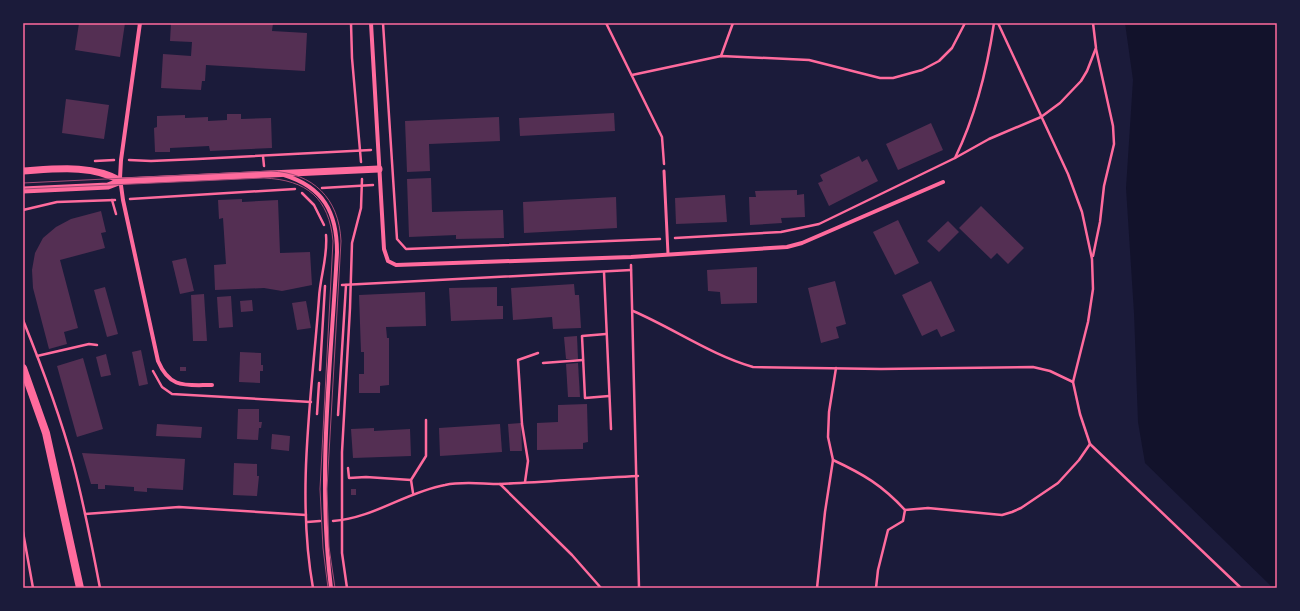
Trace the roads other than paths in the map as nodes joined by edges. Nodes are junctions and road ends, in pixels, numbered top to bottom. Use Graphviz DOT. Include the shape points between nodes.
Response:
graph roads {
  1 [pos="140,23"];
  2 [pos="371,23"];
  3 [pos="379,169"];
  4 [pos="23,171"];
  5 [pos="664,171"];
  6 [pos="278,174"];
  7 [pos="120,181"];
  8 [pos="943,182"];
  9 [pos="23,190"];
  10 [pos="668,254"];
  11 [pos="23,368"];
  12 [pos="212,385"];
  13 [pos="80,588"];
  14 [pos="331,588"];
  1 -- 7 [label="street"];
  2 -- 3 [label="street"];
  3 -- 6 [label="street"];
  3 -- 10 [label="street" via="384,249 388,261 396,265"];
  4 -- 7 [label="street" via="88,170 108,174"];
  5 -- 10 [label="lane"];
  6 -- 7 [label="street"];
  6 -- 14 [label="street" via="298,180 312,188 327,205 334,222 337,241 324,483 326,547"];
  7 -- 9 [label="street" via="108,186"];
  7 -- 12 [label="street" via="158,361 163,373 170,380 182,385"];
  8 -- 10 [label="street" via="802,243 787,247"];
  11 -- 13 [label="main road" via="46,433"];
}
